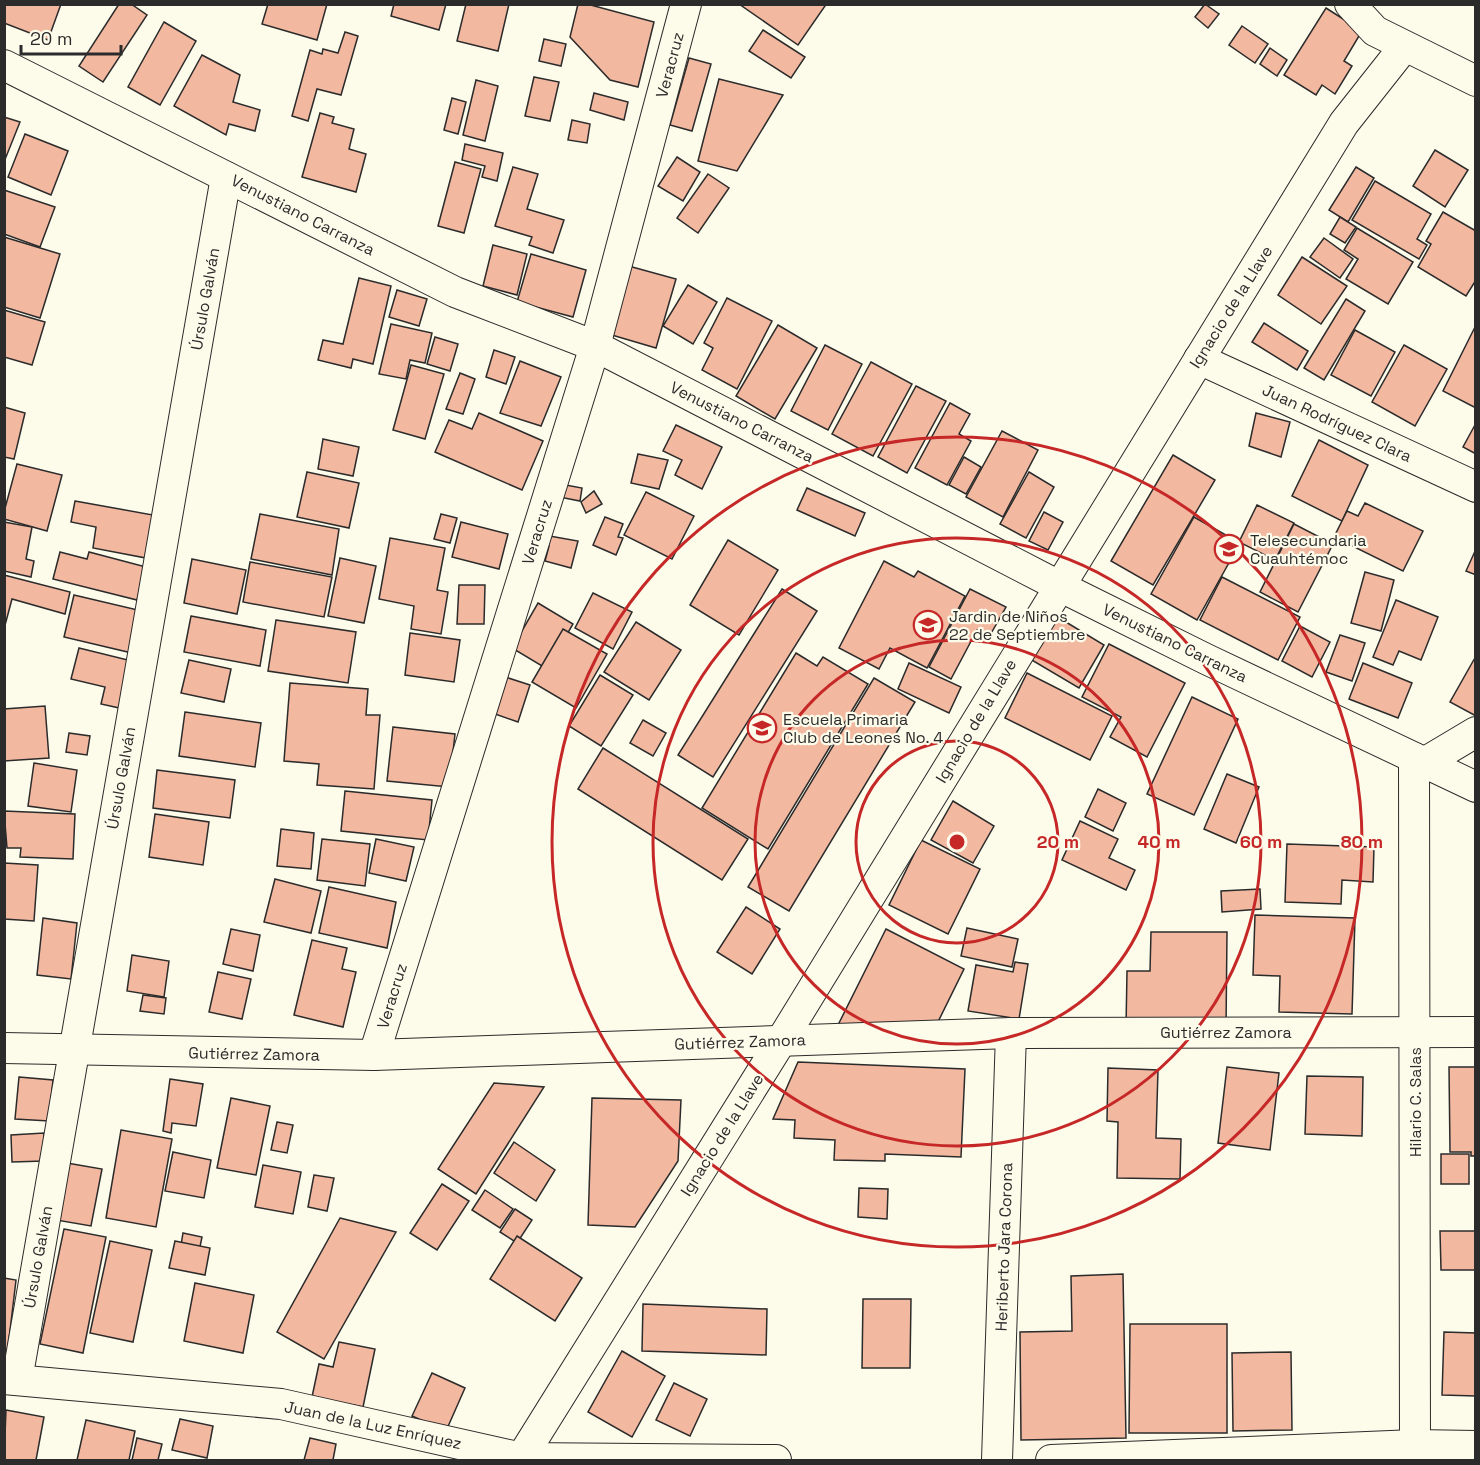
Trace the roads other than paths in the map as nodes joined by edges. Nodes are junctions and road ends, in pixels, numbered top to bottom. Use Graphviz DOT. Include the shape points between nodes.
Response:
graph roads {
  1 [pos="686,4"];
  2 [pos="1350,4"];
  3 [pos="1404,47"];
  4 [pos="4,65"];
  5 [pos="1476,81"];
  6 [pos="226,177"];
  7 [pos="595,346"];
  8 [pos="1199,359"];
  9 [pos="1476,487"];
  10 [pos="1059,586"];
  11 [pos="1476,732"];
  12 [pos="1419,761"];
  13 [pos="1476,787"];
  14 [pos="1414,1032"];
  15 [pos="1476,1032"];
  16 [pos="1011,1033"];
  17 [pos="781,1041"];
  18 [pos="4,1048"];
  19 [pos="73,1051"];
  20 [pos="374,1055"];
  21 [pos="11,1379"];
  22 [pos="1415,1445"];
  23 [pos="1476,1446"];
  24 [pos="521,1459"];
  25 [pos="776,1461"];
  26 [pos="997,1461"];
  27 [pos="1051,1461"];
  1 -- 7 [label="street, Veracruz"];
  2 -- 3 [label="street" via="1376,31"];
  3 -- 5 [label="street"];
  3 -- 8 [label="street, Ignacio de la Llave" via="1344,123"];
  4 -- 6 [label="street, Venustiano Carranza"];
  6 -- 7 [label="street, Venustiano Carranza" via="455,292"];
  6 -- 19 [label="street, Úrsulo Galván"];
  7 -- 10 [label="street, Venustiano Carranza"];
  7 -- 20 [label="street, Veracruz"];
  8 -- 9 [label="street, Juan Rodríguez Clara"];
  8 -- 10 [label="street, Ignacio de la Llave"];
  10 -- 12 [label="street, Venustiano Carranza"];
  10 -- 17 [label="street, Ignacio de la Llave"];
  11 -- 12 [label="street"];
  12 -- 13 [label="street, Venustiano Carranza"];
  12 -- 14 [label="street, Hilario C. Salas"];
  14 -- 15 [label="street, Gutiérrez Zamora"];
  14 -- 16 [label="street, Gutiérrez Zamora"];
  14 -- 22 [label="street, Hilario C. Salas"];
  16 -- 17 [label="street, Gutiérrez Zamora"];
  16 -- 26 [label="street, Heriberto Jara Corona"];
  17 -- 20 [label="street, Gutiérrez Zamora"];
  17 -- 24 [label="street, Ignacio de la Llave"];
  18 -- 19 [label="street, Gutiérrez Zamora"];
  19 -- 20 [label="street, Gutiérrez Zamora"];
  19 -- 21 [label="street, Úrsulo Galván"];
  21 -- 24 [label="street, Juan de la Luz Enríquez" via="281,1404"];
  22 -- 23 [label="street"];
  22 -- 27 [label="street"];
  24 -- 25 [label="street, Juan de la Luz Enríquez"];
}
